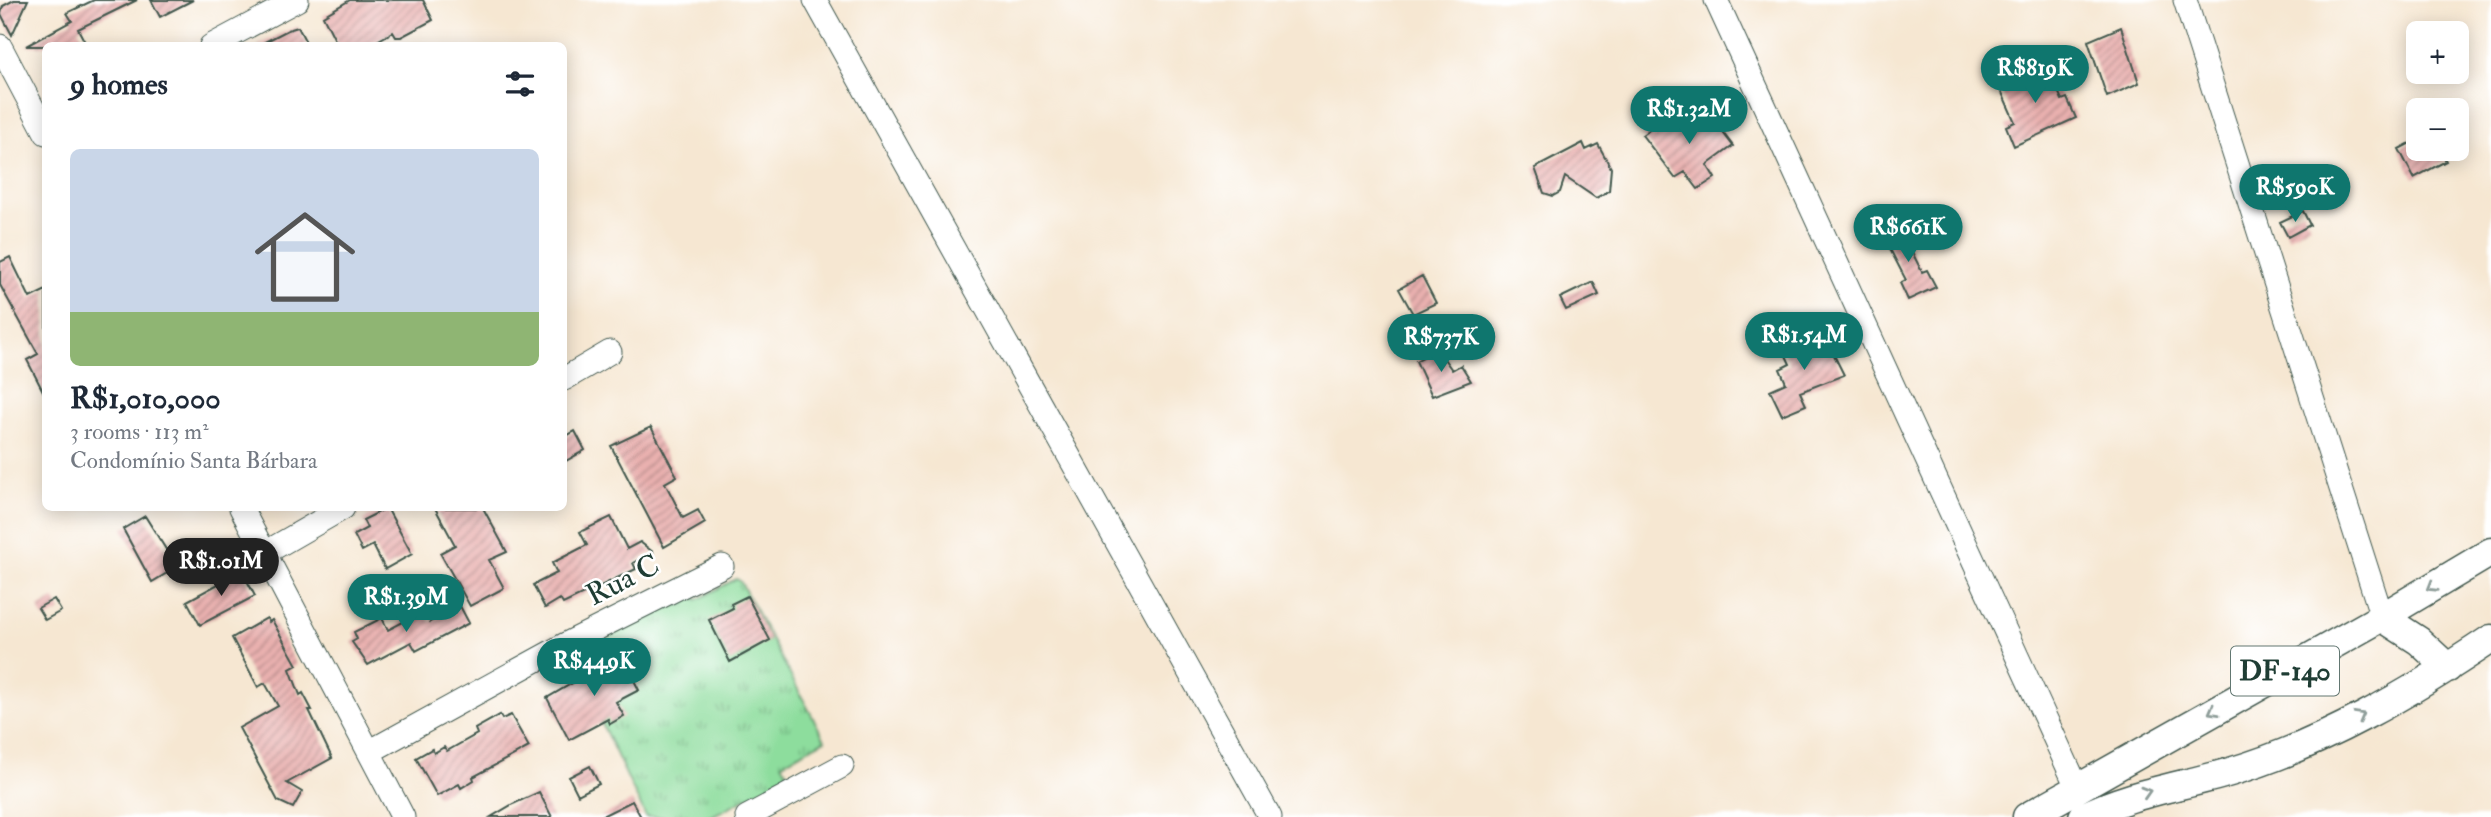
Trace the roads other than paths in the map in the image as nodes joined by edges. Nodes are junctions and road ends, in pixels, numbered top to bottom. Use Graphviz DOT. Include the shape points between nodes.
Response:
graph roads {
  1 [pos="297,0"];
  2 [pos="815,0"];
  3 [pos="1716,0"];
  4 [pos="2185,0"];
  5 [pos="218,42"];
  6 [pos="0,46"];
  7 [pos="42,125"];
  8 [pos="610,352"];
  9 [pos="567,377"];
  10 [pos="243,511"];
  11 [pos="338,511"];
  12 [pos="2491,552"];
  13 [pos="265,553"];
  14 [pos="722,566"];
  15 [pos="2382,617"];
  16 [pos="2491,639"];
  17 [pos="2448,667"];
  18 [pos="369,752"];
  19 [pos="842,766"];
  20 [pos="2077,787"];
  21 [pos="403,817"];
  22 [pos="747,817"];
  23 [pos="1270,817"];
  24 [pos="2026,817"];
  25 [pos="2083,817"];
  1 -- 5 [label="street"];
  2 -- 23 [label="street"];
  3 -- 20 [label="street"];
  4 -- 15 [label="street"];
  6 -- 7 [label="street"];
  8 -- 9 [label="street"];
  10 -- 13 [label="street"];
  11 -- 13 [label="street"];
  12 -- 15 [label="main road, DF-140, one-way"];
  13 -- 18 [label="street"];
  14 -- 18 [label="street, Rua C" via="564,645"];
  15 -- 17 [label="main road"];
  15 -- 20 [label="main road, DF-140, one-way"];
  16 -- 17 [label="main road, DF-140"];
  25 -- 17 [label="main road, DF-140, one-way" via="2145,792 2231,772 2324,735"];
  18 -- 21 [label="street"];
  19 -- 22 [label="street"];
  20 -- 24 [label="main road, DF-140"];
}
